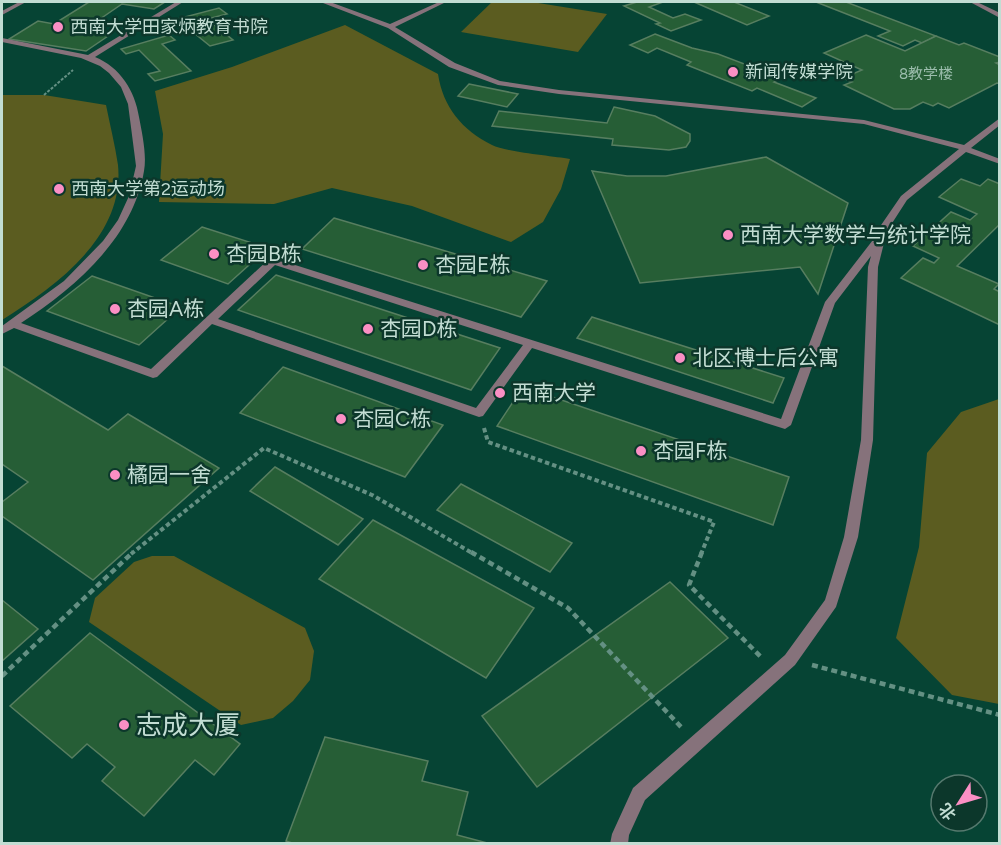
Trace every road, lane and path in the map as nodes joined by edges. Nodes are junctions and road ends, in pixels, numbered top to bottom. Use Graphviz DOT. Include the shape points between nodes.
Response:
graph roads {
  1 [pos="23,2"];
  2 [pos="180,2"];
  3 [pos="325,2"];
  4 [pos="443,2"];
  5 [pos="973,2"];
  6 [pos="2,13"];
  7 [pos="999,16"];
  8 [pos="390,27"];
  9 [pos="2,40"];
  10 [pos="87,59"];
  11 [pos="44,95"];
  12 [pos="999,120"];
  13 [pos="963,148"];
  14 [pos="999,162"];
  15 [pos="881,236"];
  16 [pos="210,320"];
  17 [pos="13,324"];
  18 [pos="2,331"];
  19 [pos="530,343"];
  20 [pos="479,413"];
  21 [pos="790,660"];
  22 [pos="776,673"];
  23 [pos="2,676"];
  24 [pos="999,715"];
  25 [pos="697,744"];
  26 [pos="619,843"];
  1 -- 6 [label="lane"];
  2 -- 10 [label="lane"];
  3 -- 8 [label="lane"];
  4 -- 8 [label="lane"];
  5 -- 7 [label="lane"];
  8 -- 13 [label="lane" via="452,65 498,83 864,122"];
  9 -- 10 [label="lane"];
  10 -- 11 [label="path"];
  10 -- 17 [label="lane" via="101,63 115,74 131,94 136,110 140,170 130,207 72,281"];
  12 -- 13 [label="lane"];
  13 -- 14 [label="lane"];
  13 -- 15 [label="lane" via="904,198"];
  15 -- 19 [label="lane" via="830,302 785,425"];
  15 -- 21 [label="lane" via="873,267 867,441 851,537 831,603"];
  16 -- 17 [label="lane" via="153,374"];
  16 -- 19 [label="lane" via="273,261"];
  16 -- 20 [label="lane"];
  17 -- 18 [label="lane"];
  19 -- 20 [label="lane"];
  20 -- 22 [label="path" via="488,442 714,522 690,585"];
  21 -- 22 [label="lane"];
  21 -- 24 [label="path"];
  22 -- 25 [label="lane"];
  23 -- 25 [label="path" via="132,553 264,448 372,495 568,608"];
  25 -- 26 [label="lane" via="639,794"];
}
